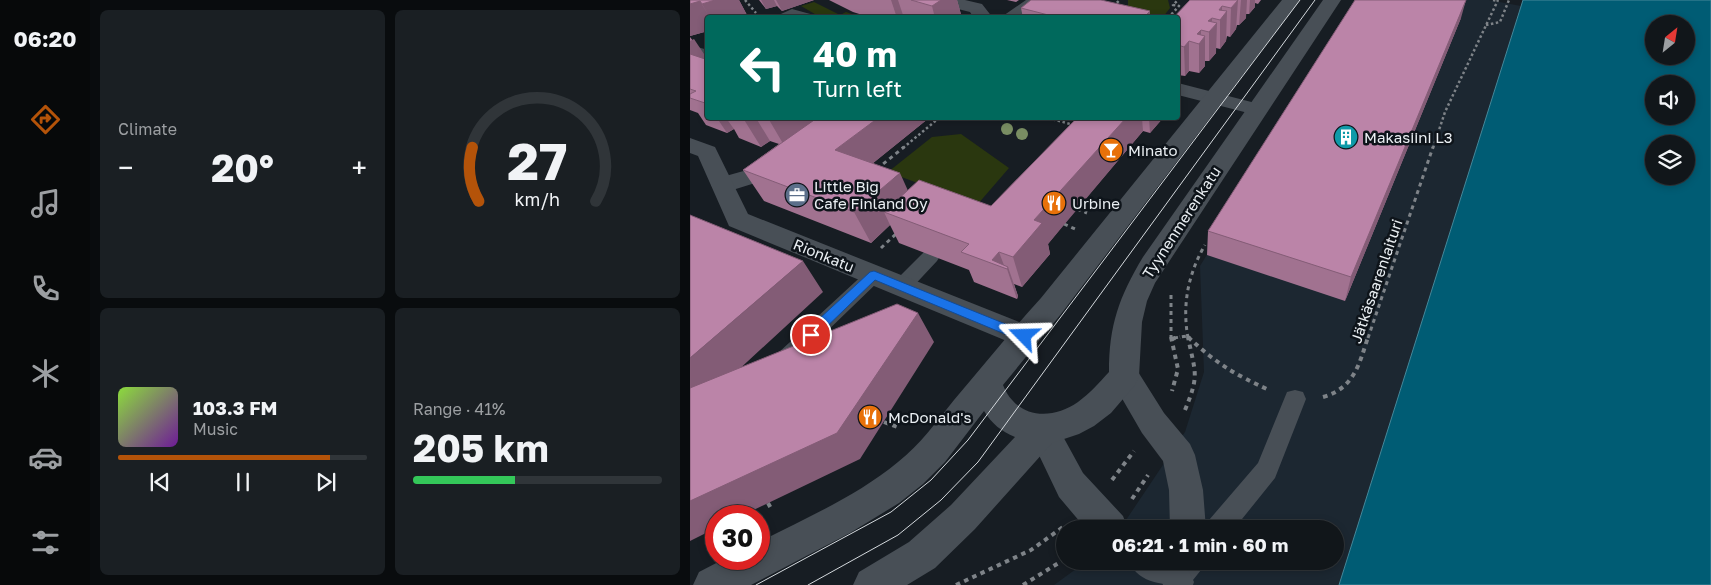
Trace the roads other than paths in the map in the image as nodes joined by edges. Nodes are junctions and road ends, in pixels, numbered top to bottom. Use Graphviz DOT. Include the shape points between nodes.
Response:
graph roads {
  1 [pos="944,0"];
  2 [pos="1038,0"];
  3 [pos="1291,0"];
  4 [pos="1332,0"];
  5 [pos="786,15"];
  6 [pos="799,15"];
  7 [pos="982,15"];
  8 [pos="1014,15"];
  9 [pos="705,41"];
  10 [pos="690,47"];
  11 [pos="705,53"];
  12 [pos="1180,89"];
  13 [pos="1214,98"];
  14 [pos="1256,109"];
  15 [pos="690,145"];
  16 [pos="800,161"];
  17 [pos="723,186"];
  18 [pos="931,256"];
  19 [pos="876,263"];
  20 [pos="901,287"];
  21 [pos="1024,336"];
  22 [pos="770,373"];
  23 [pos="1124,376"];
  24 [pos="988,382"];
  25 [pos="1295,399"];
  26 [pos="1043,430"];
  27 [pos="1102,520"];
  28 [pos="1190,520"];
  29 [pos="1225,520"];
  30 [pos="712,585"];
  31 [pos="872,585"];
  1 -- 7 [label="main road" via="976,8"];
  2 -- 8 [label="main road"];
  3 -- 13 [label="main road"];
  4 -- 14 [label="main road, Tyynenmerenkatu"];
  5 -- 6 [label="lane"];
  9 -- 10 [label="lane"];
  10 -- 11 [label="lane"];
  12 -- 13 [label="main road"];
  13 -- 14 [label="main road"];
  13 -- 21 [label="main road"];
  14 -- 23 [label="main road, Tyynenmerenkatu" via="1152,264 1137,292 1123,349"];
  15 -- 17 [label="main road, Rionkatu" via="707,152"];
  16 -- 17 [label="main road"];
  17 -- 19 [label="main road, Rionkatu" via="738,220"];
  18 -- 20 [label="lane"];
  19 -- 20 [label="main road, Rionkatu"];
  19 -- 22 [label="lane"];
  20 -- 21 [label="main road, Rionkatu"];
  21 -- 24 [label="main road"];
  23 -- 26 [label="main road" via="1099,405 1081,418"];
  23 -- 28 [label="main road" via="1153,423 1178,455"];
  24 -- 26 [label="main road" via="995,403 1010,419 1026,428"];
  24 -- 30 [label="main road" via="933,451 887,492"];
  25 -- 29 [label="lane" via="1267,470"];
  26 -- 27 [label="main road" via="1071,485"];
  26 -- 31 [label="main road" via="963,517 922,555"];
}
